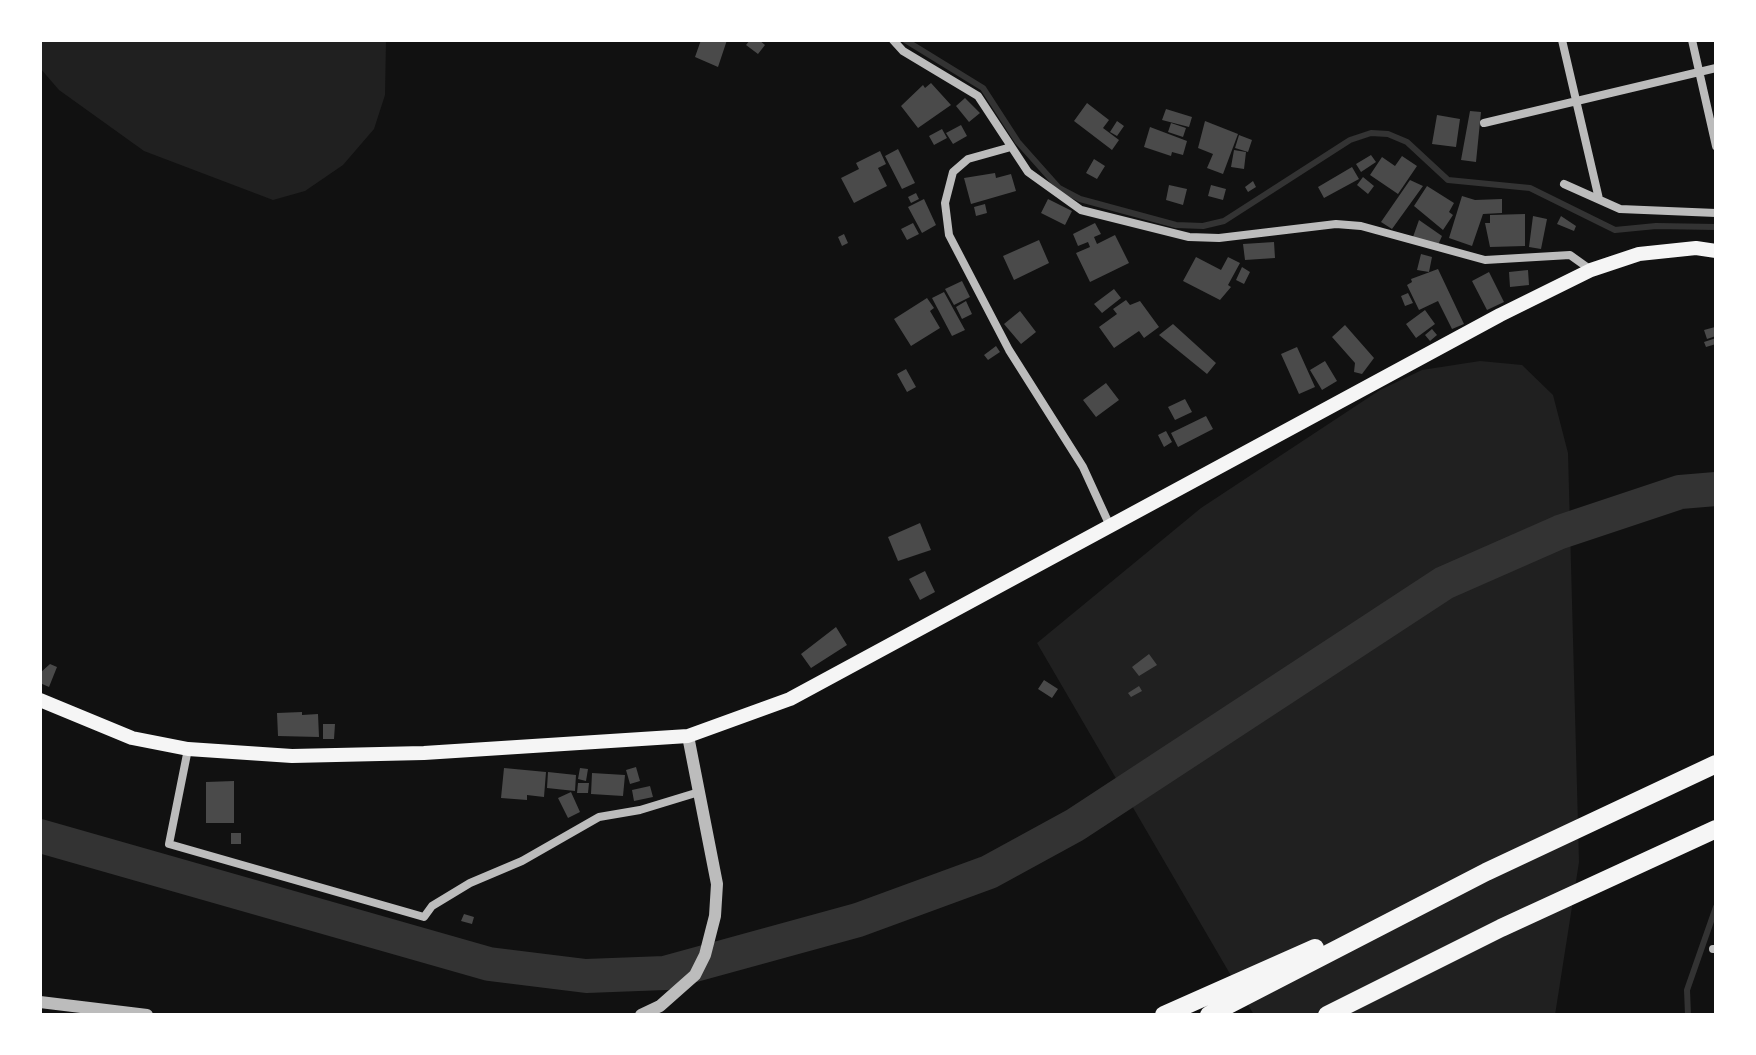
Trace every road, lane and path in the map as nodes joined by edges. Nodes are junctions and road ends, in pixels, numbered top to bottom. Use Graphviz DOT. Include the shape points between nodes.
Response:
graph roads {
  1 [pos="893,40"];
  2 [pos="1562,40"];
  3 [pos="1692,40"];
  4 [pos="1716,68"];
  5 [pos="1699,72"];
  6 [pos="1577,101"];
  7 [pos="1484,123"];
  8 [pos="1716,146"];
  9 [pos="1011,147"];
  10 [pos="1564,184"];
  11 [pos="1599,199"];
  12 [pos="1716,213"];
  13 [pos="1716,251"];
  14 [pos="1591,270"];
  15 [pos="1110,526"];
  16 [pos="40,700"];
  17 [pos="688,736"];
  18 [pos="188,749"];
  19 [pos="1716,764"];
  20 [pos="699,792"];
  21 [pos="1716,829"];
  22 [pos="1486,872"];
  23 [pos="40,1002"];
  24 [pos="147,1015"];
  25 [pos="641,1015"];
  26 [pos="1164,1015"];
  27 [pos="1209,1015"];
  28 [pos="1327,1015"];
  1 -- 9 [label="street" via="978,96"];
  2 -- 6 [label="street"];
  3 -- 5 [label="street"];
  4 -- 5 [label="street"];
  5 -- 6 [label="street"];
  5 -- 8 [label="street"];
  6 -- 7 [label="street"];
  6 -- 11 [label="street"];
  9 -- 14 [label="street" via="1028,172 1081,210 1162,232 1219,238 1336,224 1361,226 1485,260 1570,255"];
  9 -- 15 [label="street" via="968,159 953,172 945,203 949,235 1009,350 1083,467"];
  10 -- 11 [label="street"];
  11 -- 12 [label="street" via="1620,209"];
  13 -- 14 [label="main road" via="1639,254"];
  14 -- 15 [label="main road"];
  15 -- 17 [label="main road" via="790,699"];
  16 -- 18 [label="main road" via="132,738"];
  17 -- 18 [label="main road" via="424,753 292,756"];
  17 -- 20 [label="street"];
  18 -- 20 [label="street" via="169,844 424,917 432,906 470,883 522,861 599,817"];
  19 -- 22 [label="highway"];
  20 -- 25 [label="street" via="717,884 712,929 695,975 660,1006"];
  21 -- 28 [label="highway"];
  22 -- 26 [label="highway"];
  22 -- 27 [label="highway"];
  23 -- 24 [label="street"];
}
